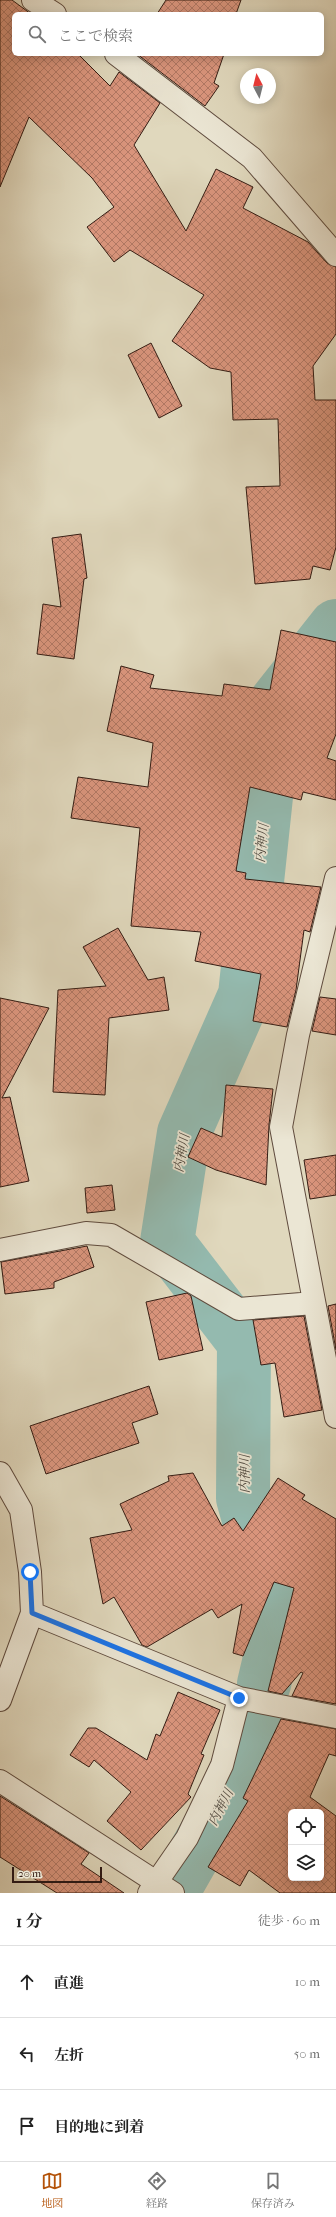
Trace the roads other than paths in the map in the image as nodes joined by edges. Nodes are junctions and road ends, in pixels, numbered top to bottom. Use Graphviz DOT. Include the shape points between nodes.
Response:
graph roads {
  1 [pos="33,0"];
  2 [pos="52,12"];
  3 [pos="119,56"];
  4 [pos="336,255"];
  5 [pos="336,878"];
  6 [pos="0,1250"];
  7 [pos="314,1303"];
  8 [pos="330,1353"];
  9 [pos="336,1417"];
  10 [pos="0,1472"];
  11 [pos="32,1613"];
  12 [pos="239,1698"];
  13 [pos="0,1700"];
  14 [pos="336,1716"];
  15 [pos="0,1781"];
  16 [pos="161,1889"];
  1 -- 2 [label="street"];
  3 -- 4 [label="street" via="252,158"];
  5 -- 7 [label="street" via="298,1035 281,1127"];
  6 -- 7 [label="street" via="86,1233 111,1235 239,1310"];
  7 -- 8 [label="street"];
  8 -- 9 [label="street"];
  10 -- 11 [label="street" via="21,1510 30,1572"];
  11 -- 12 [label="street"];
  11 -- 13 [label="street"];
  12 -- 14 [label="street"];
  12 -- 16 [label="street" via="222,1765"];
  15 -- 16 [label="street"];
}
